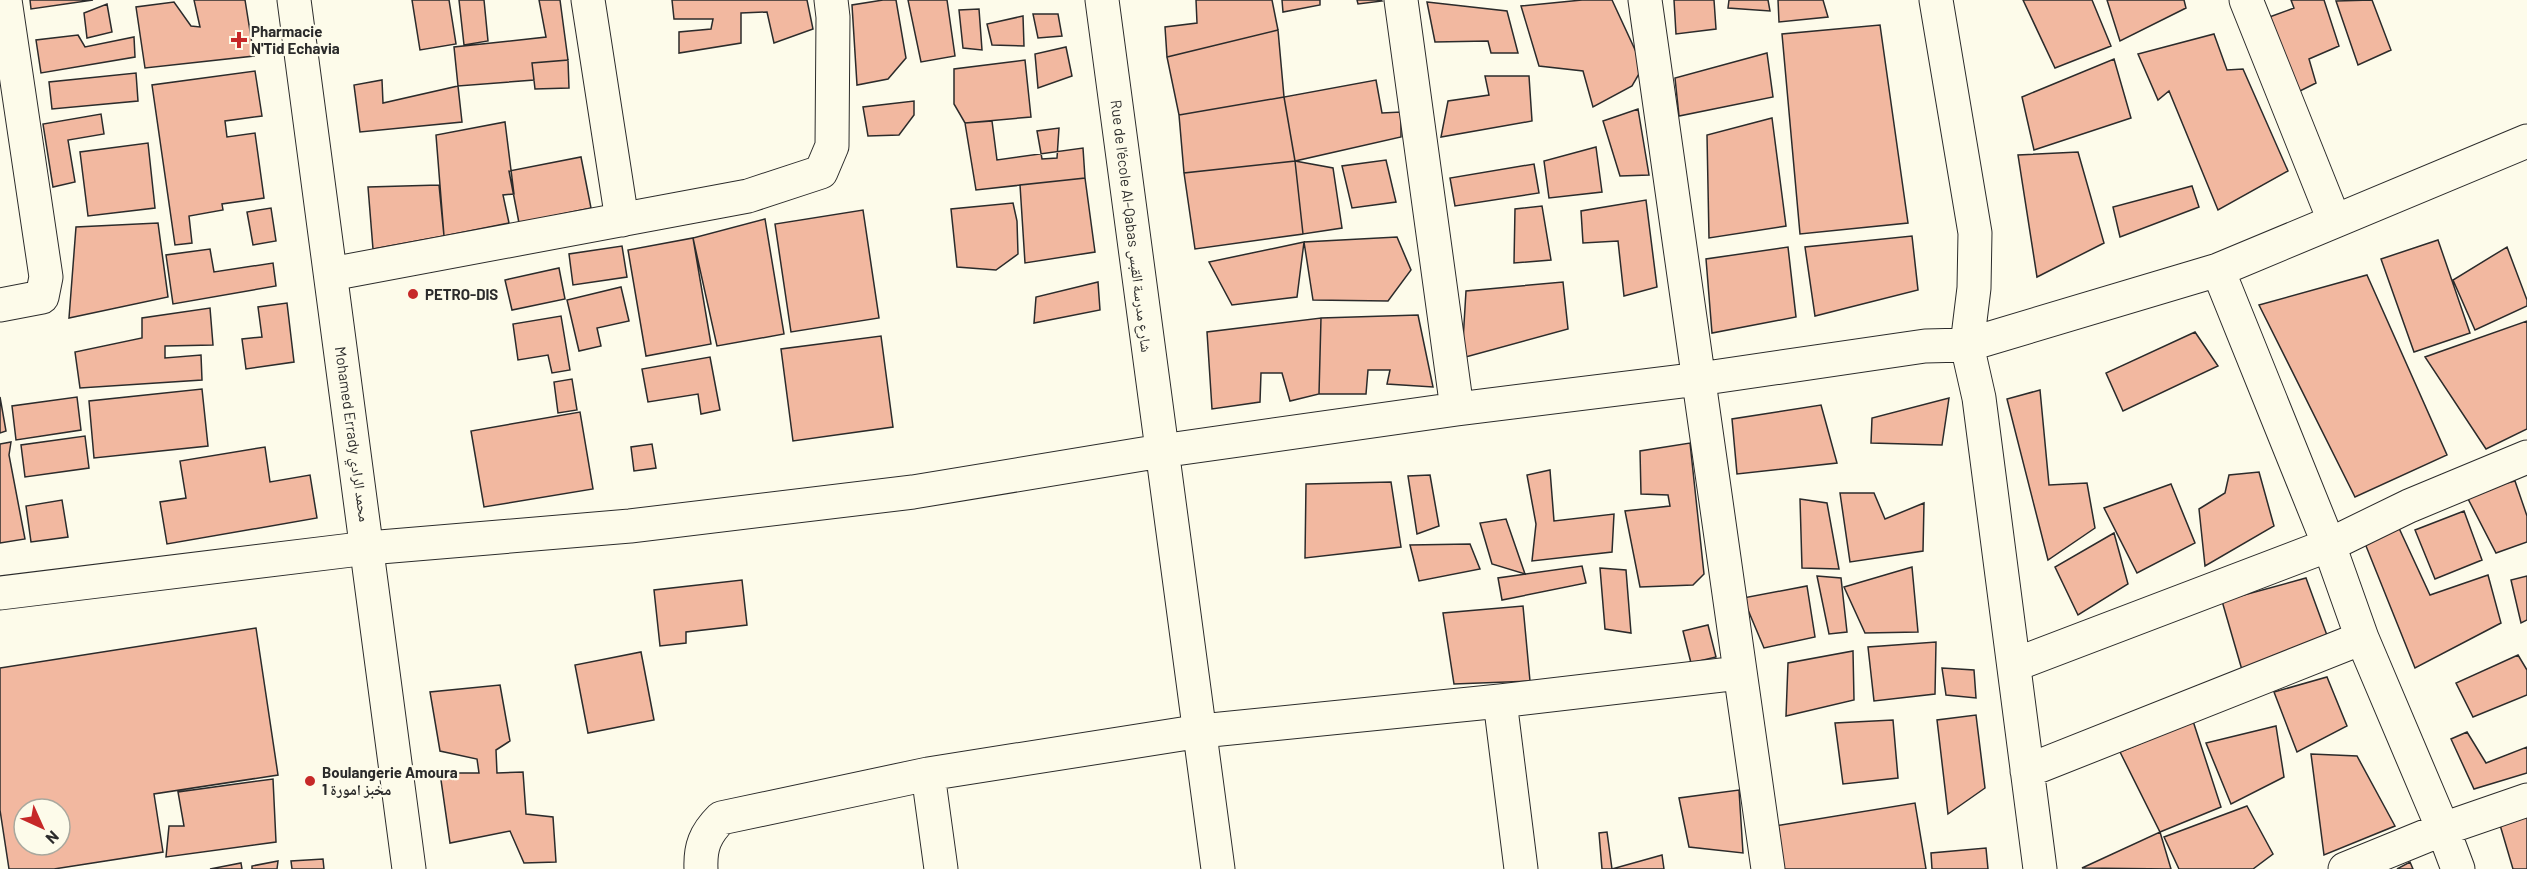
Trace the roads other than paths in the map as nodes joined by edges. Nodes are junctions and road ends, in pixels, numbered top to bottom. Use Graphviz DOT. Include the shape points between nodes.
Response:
graph roads {
  1 [pos="5,0"];
  2 [pos="294,0"];
  3 [pos="588,0"];
  4 [pos="831,0"];
  5 [pos="1102,0"];
  6 [pos="1401,0"];
  7 [pos="1645,0"];
  8 [pos="1936,0"];
  9 [pos="2246,0"];
  10 [pos="7,68"];
  11 [pos="2527,141"];
  12 [pos="622,220"];
  13 [pos="2334,220"];
  14 [pos="2218,270"];
  15 [pos="331,274"];
  16 [pos="0,305"];
  17 [pos="1966,345"];
  18 [pos="1699,379"];
  19 [pos="1457,409"];
  20 [pos="1161,452"];
  21 [pos="2527,457"];
  22 [pos="2329,545"];
  23 [pos="368,548"];
  24 [pos="0,593"];
  25 [pos="2362,638"];
  26 [pos="2014,665"];
  27 [pos="1739,673"];
  28 [pos="1500,702"];
  29 [pos="1201,731"];
  30 [pos="2027,771"];
  31 [pos="928,774"];
  32 [pos="2527,800"];
  33 [pos="2443,829"];
  34 [pos="409,869"];
  35 [pos="701,869"];
  36 [pos="941,869"];
  37 [pos="1218,869"];
  38 [pos="1521,869"];
  39 [pos="1768,869"];
  40 [pos="2040,869"];
  41 [pos="2345,869"];
  42 [pos="2458,869"];
  1 -- 10 [label="street"];
  2 -- 15 [label="street, Mohamed Errady محمد الرادي"];
  3 -- 12 [label="street"];
  4 -- 12 [label="street" via="832,146 821,172 748,196"];
  5 -- 20 [label="street, Rue de l'école Al-Qabas شارع مدرسة القبس"];
  6 -- 19 [label="street"];
  7 -- 18 [label="street"];
  8 -- 17 [label="street" via="1975,233 1974,288"];
  9 -- 13 [label="street"];
  10 -- 16 [label="street" via="46,277 42,297"];
  11 -- 13 [label="street"];
  12 -- 15 [label="street"];
  13 -- 14 [label="street"];
  14 -- 17 [label="street"];
  14 -- 22 [label="street"];
  15 -- 23 [label="street, Mohamed Errady محمد الرادي"];
  17 -- 18 [label="street" via="1925,346"];
  17 -- 26 [label="street" via="1978,398"];
  18 -- 19 [label="street"];
  18 -- 27 [label="street"];
  19 -- 20 [label="street"];
  20 -- 23 [label="street" via="912,492 630,526"];
  20 -- 29 [label="street, Rue de l'école Al-Qabas شارع مدرسة القبس"];
  21 -- 22 [label="street" via="2409,506"];
  22 -- 25 [label="street"];
  22 -- 26 [label="street"];
  23 -- 24 [label="street"];
  23 -- 34 [label="street, Mohamed Errady محمد الرادي"];
  25 -- 30 [label="street"];
  25 -- 33 [label="street"];
  26 -- 30 [label="street"];
  27 -- 28 [label="street"];
  27 -- 39 [label="street"];
  28 -- 29 [label="street"];
  28 -- 38 [label="street"];
  29 -- 31 [label="street"];
  29 -- 37 [label="street, Rue de l'école Al-Qabas شارع مدرسة القبس"];
  30 -- 40 [label="street"];
  31 -- 35 [label="street" via="721,818 707,832 700,851"];
  31 -- 36 [label="street"];
  32 -- 33 [label="street"];
  33 -- 41 [label="street"];
  33 -- 42 [label="street"];
}
